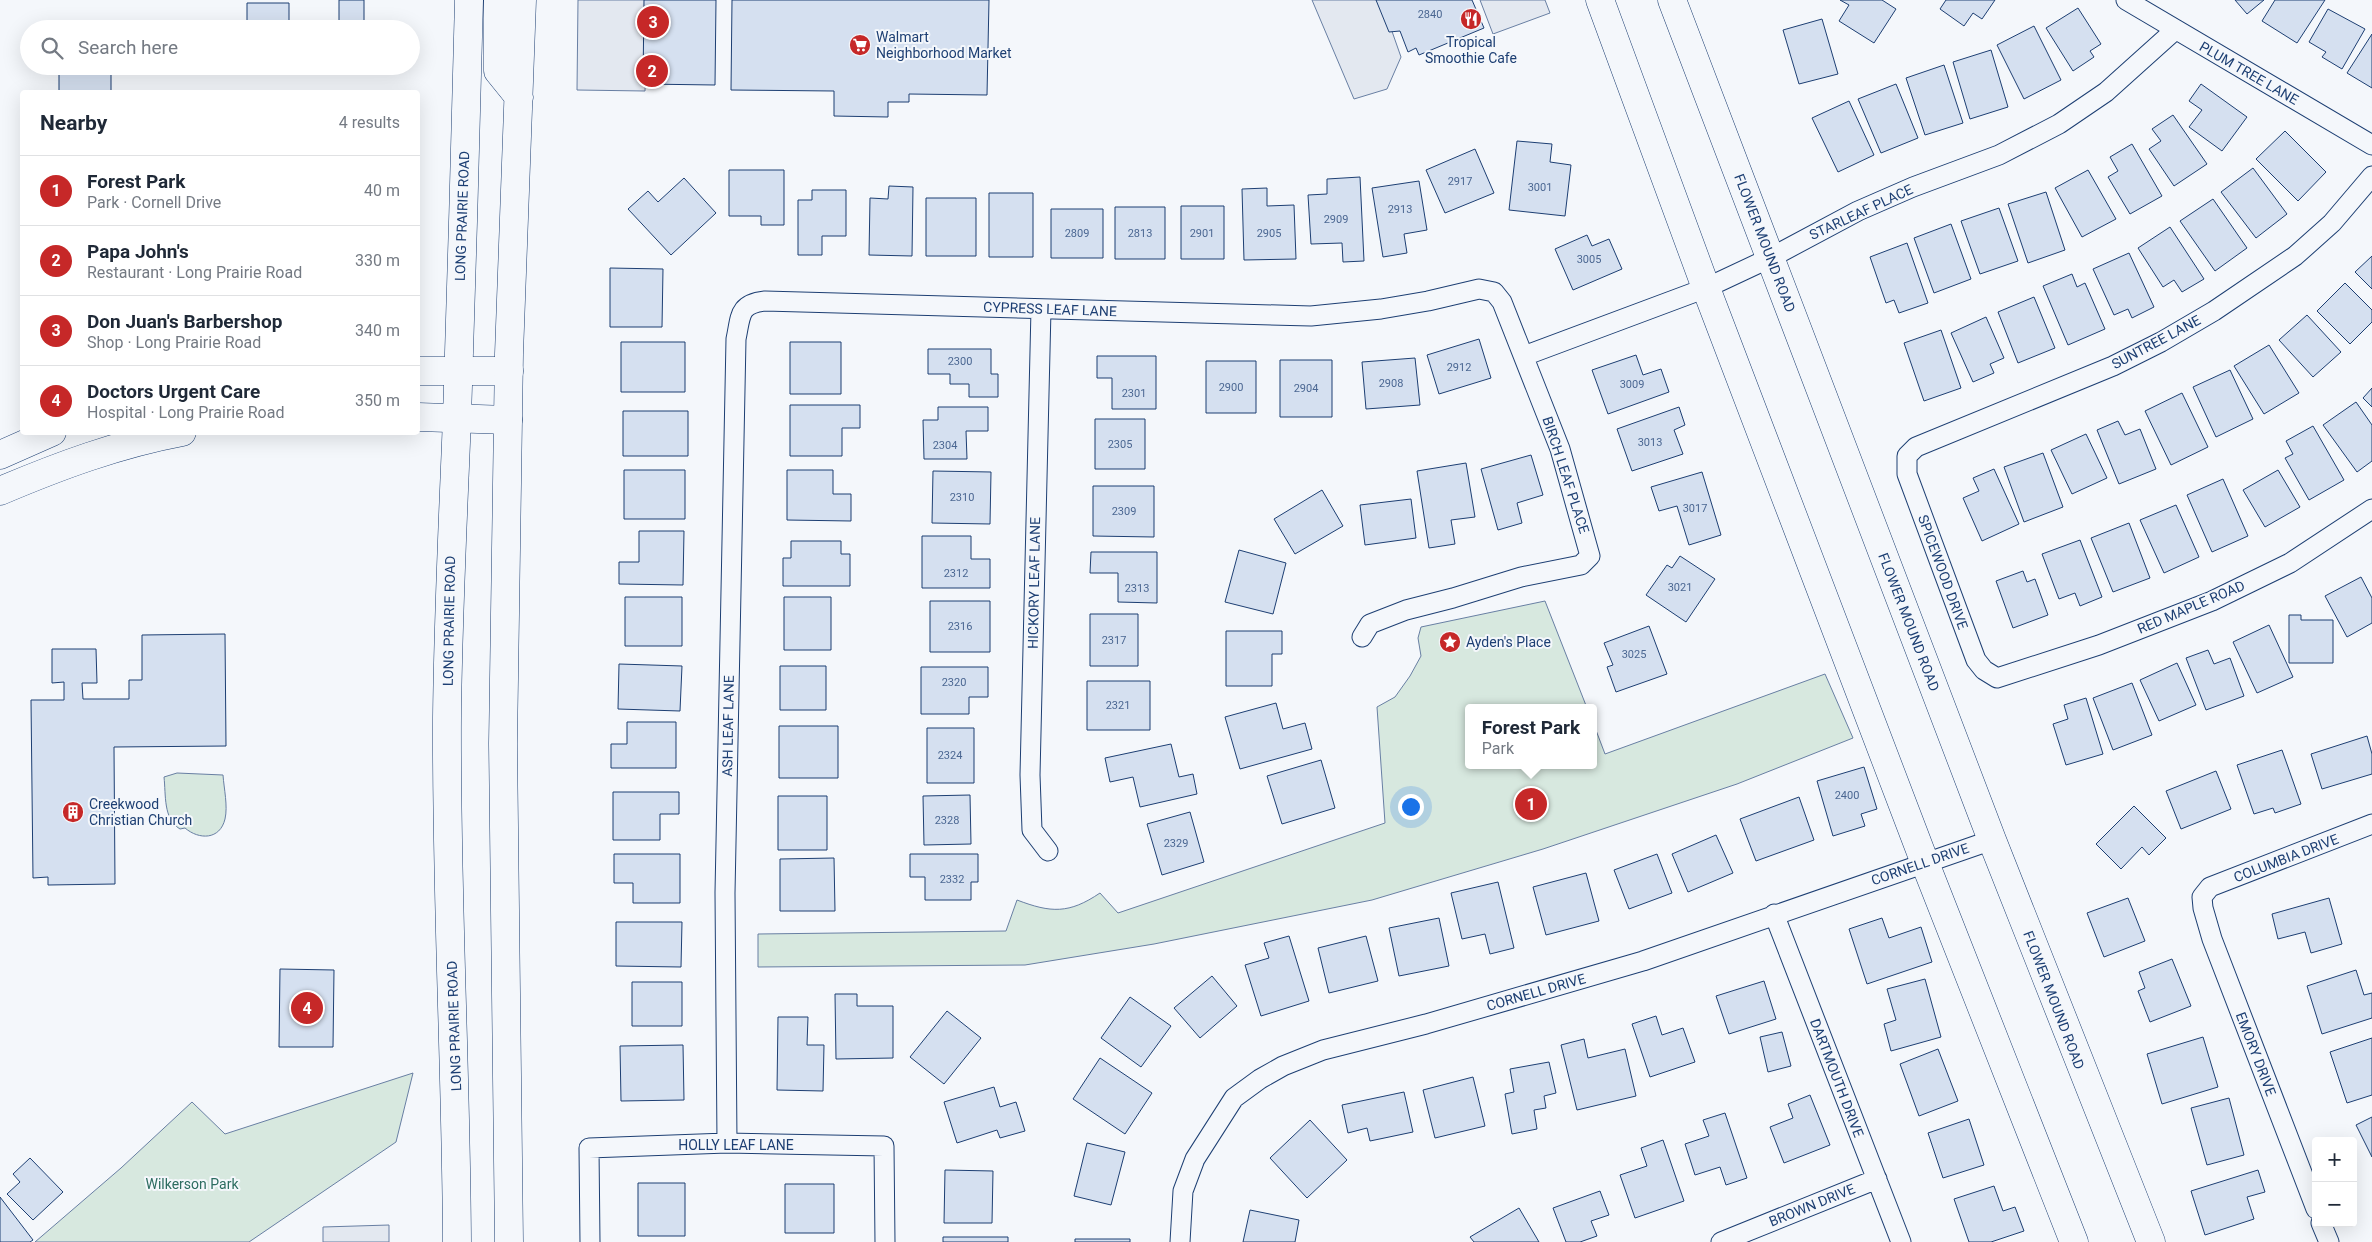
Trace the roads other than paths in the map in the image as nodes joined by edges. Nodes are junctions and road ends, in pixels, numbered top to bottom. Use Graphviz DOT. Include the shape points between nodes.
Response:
graph roads {
  1 [pos="469,0"];
  2 [pos="498,0"];
  3 [pos="522,0"];
  4 [pos="1600,0"];
  5 [pos="1672,0"];
  6 [pos="2126,0"];
  7 [pos="2175,30"];
  8 [pos="519,97"];
  9 [pos="2372,145"];
  10 [pos="2372,176"];
  11 [pos="1770,258"];
  12 [pos="1706,288"];
  13 [pos="1041,309"];
  14 [pos="742,310"];
  15 [pos="1362,311"];
  16 [pos="1524,356"];
  17 [pos="458,371"];
  18 [pos="509,371"];
  19 [pos="420,372"];
  20 [pos="420,417"];
  21 [pos="457,418"];
  22 [pos="508,420"];
  23 [pos="45,435"];
  24 [pos="167,435"];
  25 [pos="0,455"];
  26 [pos="1907,456"];
  27 [pos="0,491"];
  28 [pos="2372,509"];
  29 [pos="1362,636"];
  30 [pos="1997,678"];
  31 [pos="2372,824"];
  32 [pos="1992,840"];
  33 [pos="1048,851"];
  34 [pos="1925,863"];
  35 [pos="2202,896"];
  36 [pos="1774,914"];
  37 [pos="727,1143"];
  38 [pos="1877,1179"];
  39 [pos="2312,1199"];
  40 [pos="2323,1227"];
  41 [pos="458,1242"];
  42 [pos="509,1242"];
  43 [pos="590,1242"];
  44 [pos="885,1242"];
  45 [pos="1180,1242"];
  46 [pos="1720,1242"];
  47 [pos="1901,1242"];
  48 [pos="2074,1242"];
  49 [pos="2150,1242"];
  50 [pos="2329,1242"];
  1 -- 17 [label="main road, LONG PRAIRIE ROAD"];
  2 -- 8 [label="main road" via="498,71"];
  3 -- 8 [label="main road"];
  4 -- 12 [label="main road"];
  5 -- 11 [label="main road, FLOWER MOUND ROAD"];
  6 -- 7 [label="street, PLUM TREE LANE"];
  7 -- 9 [label="street, PLUM TREE LANE"];
  7 -- 11 [label="street, STARLEAF PLACE" via="2106,92 2059,124 1999,155 1858,211"];
  8 -- 18 [label="main road"];
  10 -- 26 [label="street, SUNTREE LANE" via="2332,222 2295,256 2214,311 2113,366 1916,447"];
  11 -- 12 [label="street, STARLEAF PLACE"];
  11 -- 32 [label="main road, FLOWER MOUND ROAD"];
  12 -- 16 [label="street, STARLEAF PLACE"];
  12 -- 34 [label="main road"];
  13 -- 14 [label="street, CYPRESS LEAF LANE" via="765,301 750,303"];
  13 -- 15 [label="street, CYPRESS LEAF LANE" via="1311,316"];
  13 -- 33 [label="street, HICKORY LEAF LANE" via="1030,775 1032,830"];
  14 -- 37 [label="street, ASH LEAF LANE" via="736,338 725,893"];
  15 -- 16 [label="street, BIRCH LEAF PLACE" via="1479,289 1494,292 1502,302"];
  16 -- 29 [label="street, BIRCH LEAF PLACE" via="1560,449 1590,556 1581,565 1521,577 1406,610 1370,624"];
  17 -- 18 [label="main road"];
  17 -- 19 [label="main road"];
  17 -- 21 [label="main road, LONG PRAIRIE ROAD"];
  18 -- 22 [label="main road"];
  20 -- 21 [label="main road"];
  21 -- 22 [label="main road"];
  21 -- 41 [label="main road, LONG PRAIRIE ROAD" via="447,720"];
  22 -- 42 [label="main road" via="503,764"];
  23 -- 25 [label="main road"];
  24 -- 27 [label="main road" via="68,463"];
  26 -- 30 [label="street, SPICEWOOD DRIVE" via="1907,474 1976,660"];
  28 -- 30 [label="street, RED MAPLE ROAD" via="2290,564 2212,601 2099,645"];
  31 -- 35 [label="street, COLUMBIA DRIVE" via="2210,887"];
  32 -- 34 [label="street, CORNELL DRIVE"];
  32 -- 49 [label="main road, FLOWER MOUND ROAD"];
  34 -- 36 [label="street, CORNELL DRIVE"];
  34 -- 48 [label="main road"];
  35 -- 39 [label="street, EMORY DRIVE" via="2212,939"];
  36 -- 38 [label="street, DARTMOUTH DRIVE"];
  36 -- 45 [label="street, CORNELL DRIVE" via="1643,961 1323,1050 1283,1066 1234,1098 1195,1159 1183,1191"];
  37 -- 43 [label="street, HOLLY LEAF LANE" via="589,1148"];
  37 -- 44 [label="street, HOLLY LEAF LANE" via="884,1146"];
  38 -- 46 [label="street, BROWN DRIVE"];
  38 -- 47 [label="street, DARTMOUTH DRIVE"];
  40 -- 50 [label="street"];
}
